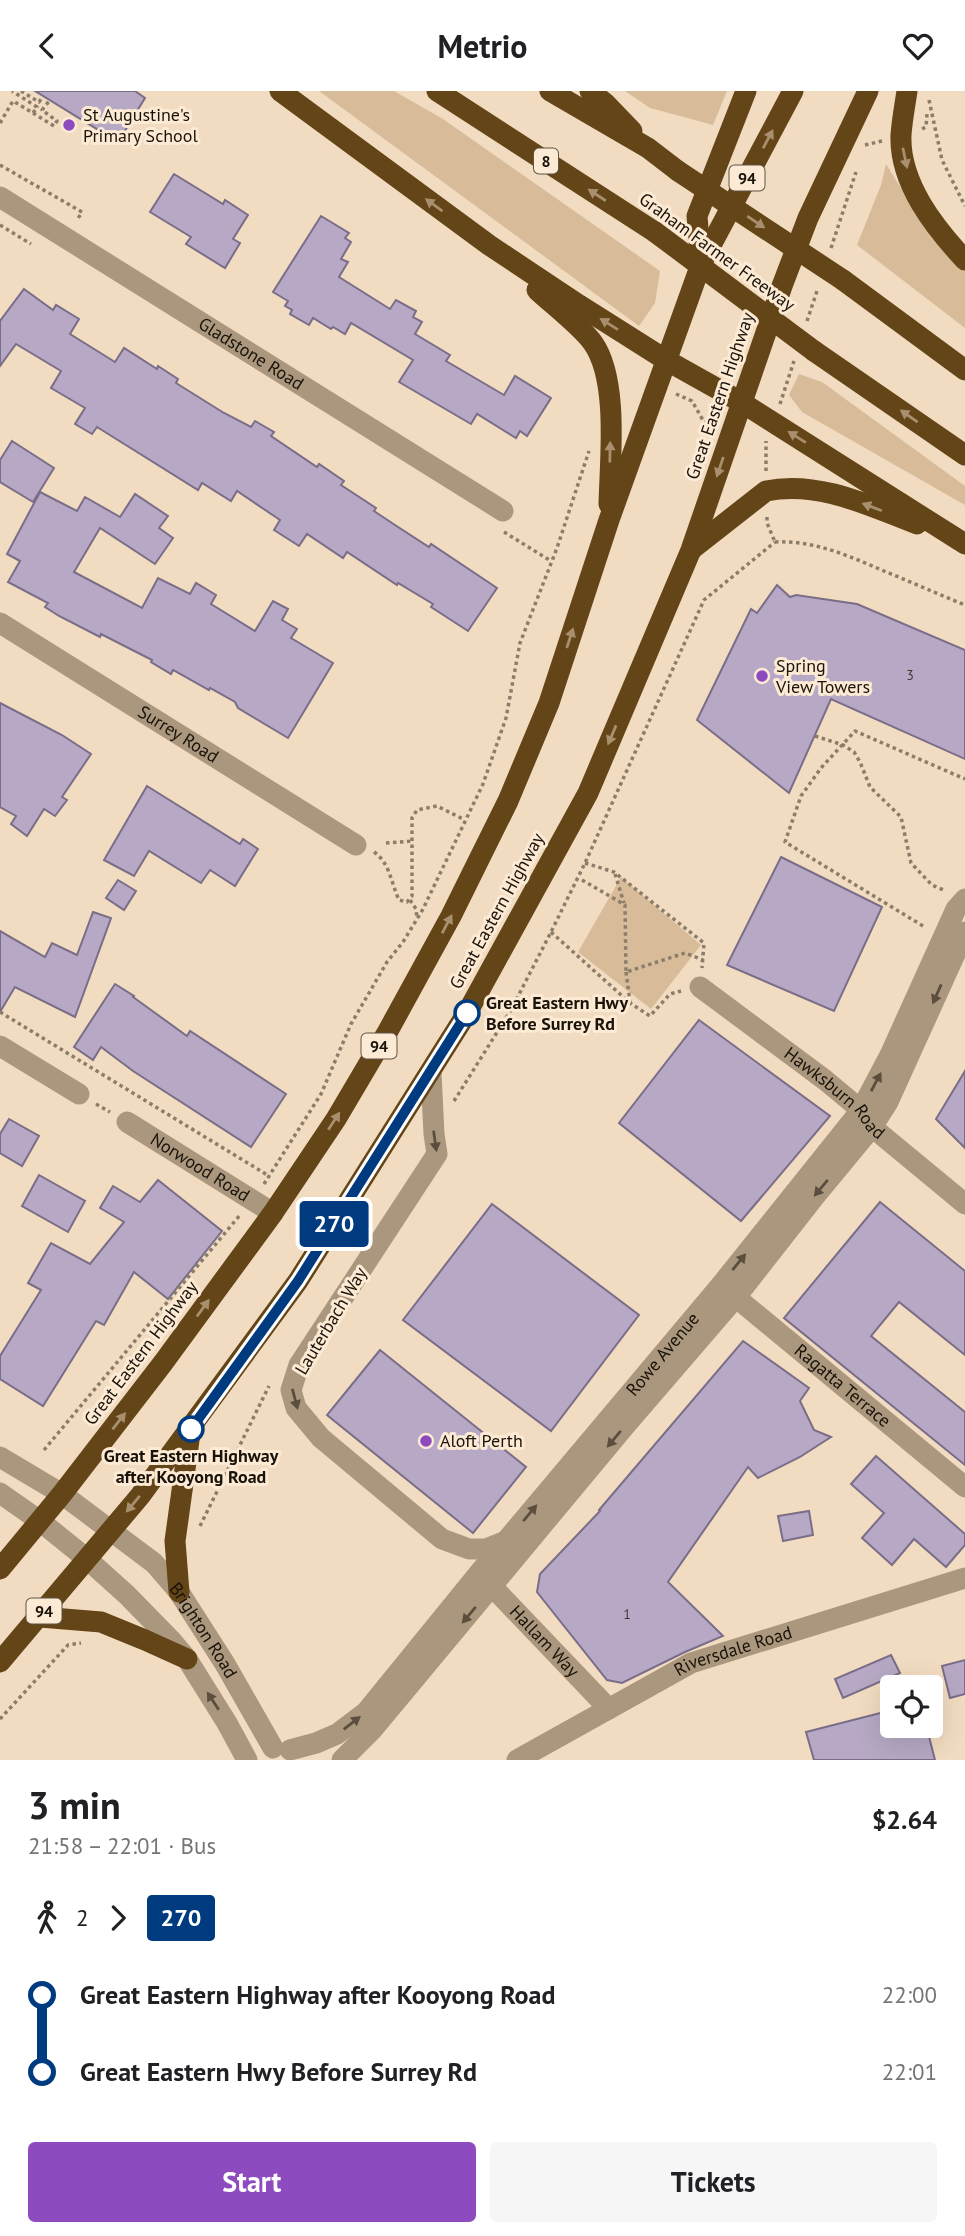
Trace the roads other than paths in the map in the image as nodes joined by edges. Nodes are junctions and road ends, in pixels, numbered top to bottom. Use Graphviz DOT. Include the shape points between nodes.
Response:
graph roads {
  1 [pos="280,91"];
  2 [pos="438,91"];
  3 [pos="550,91"];
  4 [pos="590,91"];
  5 [pos="746,91"];
  6 [pos="793,91"];
  7 [pos="868,91"];
  8 [pos="907,91"];
  9 [pos="648,148"];
  10 [pos="0,197"];
  11 [pos="489,245"];
  12 [pos="965,260"];
  13 [pos="701,264"];
  14 [pos="666,361"];
  15 [pos="965,370"];
  16 [pos="741,402"];
  17 [pos="965,455"];
  18 [pos="503,511"];
  19 [pos="609,520"];
  20 [pos="962,541"];
  21 [pos="691,550"];
  22 [pos="0,623"];
  23 [pos="356,845"];
  24 [pos="956,895"];
  25 [pos="965,932"];
  26 [pos="700,987"];
  27 [pos="0,1046"];
  28 [pos="431,1073"];
  29 [pos="79,1094"];
  30 [pos="867,1119"];
  31 [pos="128,1122"];
  32 [pos="965,1204"];
  33 [pos="273,1213"];
  34 [pos="728,1291"];
  35 [pos="190,1430"];
  36 [pos="0,1457"];
  37 [pos="965,1487"];
  38 [pos="0,1493"];
  39 [pos="62,1494"];
  40 [pos="40,1521"];
  41 [pos="112,1529"];
  42 [pos="507,1541"];
  43 [pos="88,1559"];
  44 [pos="0,1569"];
  45 [pos="965,1578"];
  46 [pos="486,1580"];
  47 [pos="179,1592"];
  48 [pos="40,1617"];
  49 [pos="187,1659"];
  50 [pos="0,1662"];
  51 [pos="609,1709"];
  52 [pos="289,1753"];
  53 [pos="247,1760"];
  54 [pos="254,1760"];
  55 [pos="342,1760"];
  56 [pos="517,1760"];
  11 -- 1 [label="highway, one-way"];
  17 -- 2 [label="highway, Graham Farmer Freeway / 8, one-way, bridge" via="804,354 654,232"];
  3 -- 9 [label="highway"];
  4 -- 9 [label="highway"];
  5 -- 13 [label="highway" via="697,216"];
  13 -- 6 [label="highway, Great Eastern Highway / 94, one-way"];
  7 -- 16 [label="highway, Great Eastern Highway / 94" via="808,218"];
  8 -- 12 [label="highway, one-way" via="901,137 915,193 932,223"];
  9 -- 15 [label="highway, one-way, bridge"];
  10 -- 18 [label="street, Gladstone Road"];
  14 -- 11 [label="highway, one-way"];
  19 -- 11 [label="highway, one-way" via="611,433 605,368 593,342"];
  13 -- 14 [label="highway, Great Eastern Highway / 94"];
  14 -- 16 [label="highway"];
  14 -- 19 [label="highway, Great Eastern Highway / 94"];
  20 -- 16 [label="highway, one-way"];
  16 -- 21 [label="highway, Great Eastern Highway / 94, one-way"];
  33 -- 19 [label="highway, Great Eastern Highway / 94, one-way" via="388,1031 508,801 549,703"];
  20 -- 21 [label="highway, one-way" via="847,497 798,488 766,491"];
  21 -- 28 [label="highway, Great Eastern Highway / 94, one-way" via="588,793"];
  22 -- 23 [label="street, Surrey Road"];
  30 -- 24 [label="street, Rowe Avenue, one-way" via="890,1055 956,909"];
  25 -- 30 [label="street, Rowe Avenue, one-way" via="888,1102"];
  26 -- 30 [label="street, Hawksburn Road" via="825,1080"];
  27 -- 29 [label="street"];
  28 -- 35 [label="highway, Great Eastern Highway / 94" via="298,1281"];
  28 -- 42 [label="street, Lauterbach Way, one-way" via="437,1154 299,1365 291,1390 296,1408 321,1438 442,1539 469,1549 486,1549"];
  30 -- 32 [label="street, Hawksburn Road"];
  30 -- 34 [label="street, Rowe Avenue" via="815,1196"];
  31 -- 33 [label="street, Norwood Road"];
  39 -- 33 [label="highway, Great Eastern Highway / 94, one-way"];
  34 -- 37 [label="street, Ragatta Terrace"];
  42 -- 34 [label="street, Rowe Avenue, one-way"];
  34 -- 46 [label="street, Rowe Avenue, one-way" via="624,1427"];
  35 -- 41 [label="highway, Great Eastern Highway / 94, one-way"];
  35 -- 47 [label="highway" via="175,1541"];
  36 -- 39 [label="street, Brighton Road"];
  38 -- 40 [label="street, Brighton Road"];
  39 -- 40 [label="highway, Great Eastern Highway / 94"];
  39 -- 41 [label="street, Brighton Road"];
  40 -- 43 [label="street, Brighton Road"];
  40 -- 44 [label="highway, Great Eastern Highway / 94"];
  41 -- 43 [label="highway, Great Eastern Highway / 94"];
  41 -- 47 [label="street, Brighton Road" via="154,1563"];
  42 -- 46 [label="street, Rowe Avenue"];
  43 -- 48 [label="highway, Great Eastern Highway / 94"];
  43 -- 49 [label="street, Brighton Road"];
  45 -- 51 [label="street, Riversdale Road" via="691,1663"];
  46 -- 51 [label="street, Hallam Way"];
  52 -- 46 [label="street, Rowe Avenue, one-way" via="337,1734 366,1712"];
  46 -- 55 [label="street, Rowe Avenue, one-way" via="372,1730"];
  47 -- 52 [label="street, Brighton Road"];
  48 -- 49 [label="highway" via="101,1622"];
  48 -- 50 [label="highway, Great Eastern Highway / 94"];
  53 -- 49 [label="street, Brighton Road, one-way"];
  51 -- 56 [label="street, Riversdale Road"];
  52 -- 54 [label="street, Rowe Avenue" via="263,1752"];
}
